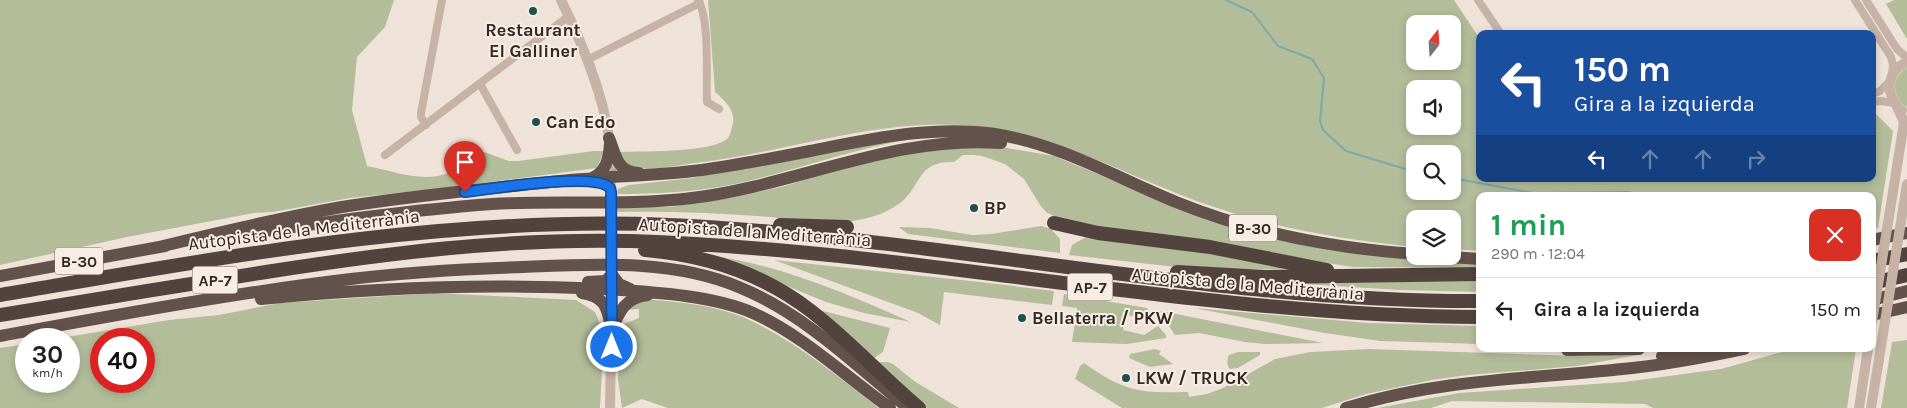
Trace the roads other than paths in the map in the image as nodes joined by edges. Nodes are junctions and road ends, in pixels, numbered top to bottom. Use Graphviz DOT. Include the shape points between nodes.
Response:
graph roads {
  1 [pos="442,0"];
  2 [pos="561,0"];
  3 [pos="1478,0"];
  4 [pos="1855,0"];
  5 [pos="1866,0"];
  6 [pos="699,1"];
  7 [pos="569,16"];
  8 [pos="1498,30"];
  9 [pos="1874,30"];
  10 [pos="1876,33"];
  11 [pos="1907,58"];
  12 [pos="588,60"];
  13 [pos="1907,62"];
  14 [pos="1891,78"];
  15 [pos="480,84"];
  16 [pos="1876,92"];
  17 [pos="1876,102"];
  18 [pos="1896,105"];
  19 [pos="718,109"];
  20 [pos="1907,113"];
  21 [pos="426,125"];
  22 [pos="610,140"];
  23 [pos="517,150"];
  24 [pos="385,155"];
  25 [pos="1100,169"];
  26 [pos="674,174"];
  27 [pos="585,180"];
  28 [pos="1907,184"];
  29 [pos="611,185"];
  30 [pos="1054,223"];
  31 [pos="702,227"];
  32 [pos="847,227"];
  33 [pos="1907,233"];
  34 [pos="1876,239"];
  35 [pos="159,247"];
  36 [pos="430,249"];
  37 [pos="955,252"];
  38 [pos="1406,253"];
  39 [pos="1907,254"];
  40 [pos="1461,258"];
  41 [pos="1476,259"];
  42 [pos="1876,260"];
  43 [pos="1907,267"];
  44 [pos="1476,274"];
  45 [pos="1876,274"];
  46 [pos="612,275"];
  47 [pos="1382,275"];
  48 [pos="1907,275"];
  49 [pos="0,276"];
  50 [pos="1876,282"];
  51 [pos="498,285"];
  52 [pos="535,286"];
  53 [pos="612,290"];
  54 [pos="635,291"];
  55 [pos="1907,291"];
  56 [pos="665,294"];
  57 [pos="0,295"];
  58 [pos="1876,297"];
  59 [pos="1876,299"];
  60 [pos="1476,301"];
  61 [pos="186,304"];
  62 [pos="1907,307"];
  63 [pos="1907,313"];
  64 [pos="0,316"];
  65 [pos="1476,316"];
  66 [pos="1876,316"];
  67 [pos="1876,317"];
  68 [pos="612,331"];
  69 [pos="0,336"];
  70 [pos="1680,352"];
  71 [pos="1726,352"];
  72 [pos="1868,352"];
  73 [pos="1549,375"];
  74 [pos="610,408"];
  75 [pos="890,408"];
  76 [pos="908,408"];
  77 [pos="919,408"];
  78 [pos="1346,408"];
  79 [pos="1859,408"];
  80 [pos="1871,408"];
  1 -- 21 [label="street" via="421,112"];
  2 -- 7 [label="street"];
  3 -- 8 [label="street"];
  4 -- 9 [label="street"];
  5 -- 11 [label="street" via="1897,49"];
  6 -- 12 [label="street"];
  6 -- 19 [label="street" via="704,21 707,102"];
  7 -- 12 [label="street"];
  7 -- 15 [label="street"];
  10 -- 14 [label="street" via="1891,57"];
  12 -- 22 [label="street"];
  13 -- 14 [label="street" via="1898,67"];
  14 -- 16 [label="street"];
  14 -- 18 [label="street" via="1889,92"];
  15 -- 21 [label="street"];
  15 -- 23 [label="street"];
  17 -- 18 [label="street"];
  18 -- 20 [label="street"];
  18 -- 58 [label="street, bridge" via="1904,128"];
  21 -- 24 [label="street"];
  22 -- 26 [label="highway" via="618,162 625,170"];
  22 -- 27 [label="highway" via="605,168"];
  22 -- 29 [label="street"];
  25 -- 26 [label="highway" via="1032,142 992,134 949,131 877,137"];
  25 -- 35 [label="highway, B-30" via="1053,152 1019,145 938,143 877,154 757,186 692,198 493,204 341,220"];
  25 -- 38 [label="highway, B-30" via="1185,205 1260,230 1322,243"];
  26 -- 29 [label="highway"];
  27 -- 29 [label="highway"];
  27 -- 35 [label="highway" via="345,207"];
  28 -- 80 [label="street, bridge"];
  29 -- 46 [label="street, bridge"];
  30 -- 47 [label="highway" via="1098,233 1210,246 1334,271"];
  31 -- 32 [label="highway"];
  31 -- 37 [label="highway, Autopista de la Mediterrània / AP-7"];
  31 -- 57 [label="highway, Autopista de la Mediterrània / AP-7" via="575,224 396,236 207,260"];
  33 -- 34 [label="highway"];
  35 -- 49 [label="highway, B-30"];
  36 -- 64 [label="highway, Autopista de la Mediterrània / AP-7"];
  36 -- 65 [label="highway, Autopista de la Mediterrània / AP-7" via="573,241 693,244 909,264 1251,305 1405,316"];
  36 -- 77 [label="highway" via="635,250 696,257 722,264 764,281 805,307"];
  37 -- 47 [label="highway" via="1020,254 1223,275"];
  37 -- 60 [label="highway, Autopista de la Mediterrània / AP-7" via="1241,288 1366,298"];
  39 -- 42 [label="highway"];
  40 -- 41 [label="highway"];
  43 -- 45 [label="highway"];
  44 -- 47 [label="highway"];
  46 -- 51 [label="highway" via="600,282 536,281"];
  46 -- 53 [label="street"];
  46 -- 54 [label="highway" via="619,284"];
  48 -- 50 [label="highway"];
  51 -- 52 [label="highway"];
  51 -- 61 [label="highway" via="421,286"];
  52 -- 53 [label="highway"];
  52 -- 68 [label="highway" via="587,294 599,299 605,305"];
  53 -- 54 [label="highway"];
  53 -- 68 [label="street"];
  54 -- 56 [label="highway"];
  55 -- 59 [label="highway"];
  56 -- 68 [label="highway" via="642,296 628,302 618,313"];
  56 -- 75 [label="highway" via="728,305 764,318 809,346"];
  61 -- 69 [label="highway"];
  61 -- 76 [label="highway" via="354,279 456,271 574,265 669,269 725,282 775,304"];
  62 -- 66 [label="highway"];
  63 -- 67 [label="highway"];
  68 -- 74 [label="street"];
  70 -- 73 [label="highway"];
  71 -- 73 [label="highway" via="1632,368"];
  72 -- 79 [label="street"];
  73 -- 78 [label="highway" via="1442,385"];
}
